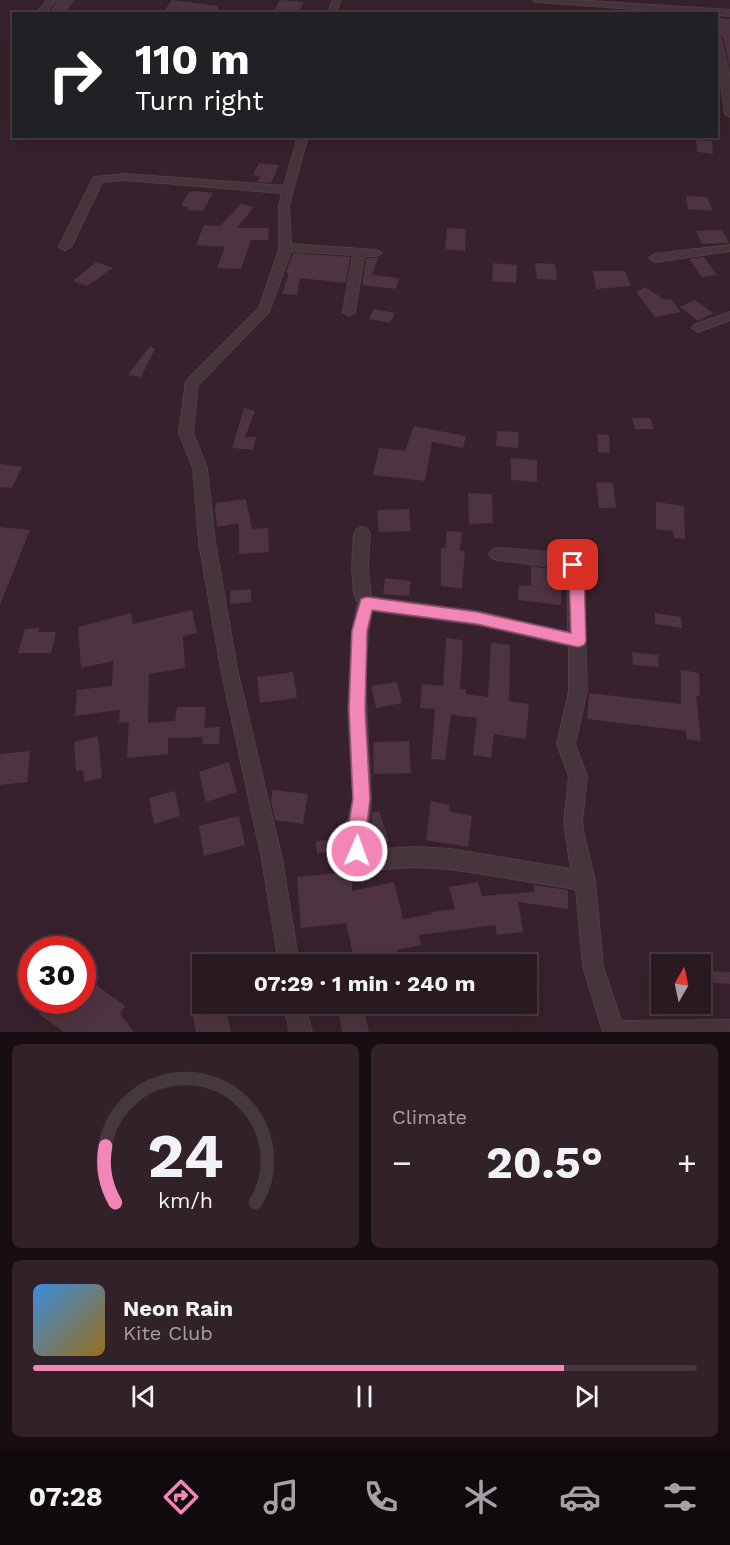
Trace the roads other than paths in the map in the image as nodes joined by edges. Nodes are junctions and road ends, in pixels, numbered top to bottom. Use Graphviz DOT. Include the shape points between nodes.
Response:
graph roads {
  1 [pos="51,0"];
  2 [pos="537,0"];
  3 [pos="547,1"];
  4 [pos="545,11"];
  5 [pos="42,12"];
  6 [pos="698,12"];
  7 [pos="718,48"];
  8 [pos="720,66"];
  9 [pos="730,114"];
  10 [pos="302,138"];
  11 [pos="288,190"];
  12 [pos="65,247"];
  13 [pos="285,247"];
  14 [pos="730,248"];
  15 [pos="359,252"];
  16 [pos="376,253"];
  17 [pos="655,258"];
  18 [pos="349,312"];
  19 [pos="730,316"];
  20 [pos="698,328"];
  21 [pos="362,533"];
  22 [pos="497,554"];
  23 [pos="366,603"];
  24 [pos="578,641"];
  25 [pos="585,881"];
  26 [pos="287,954"];
  27 [pos="296,1014"];
  28 [pos="730,1031"];
  29 [pos="301,1032"];
  30 [pos="614,1032"];
  31 [pos="621,1032"];
  1 -- 5 [label="street"];
  2 -- 3 [label="street"];
  3 -- 4 [label="street"];
  3 -- 6 [label="street"];
  7 -- 8 [label="street"];
  8 -- 9 [label="street"];
  10 -- 11 [label="street"];
  11 -- 12 [label="street" via="98,178"];
  11 -- 13 [label="street" via="284,205"];
  13 -- 15 [label="street"];
  13 -- 26 [label="street" via="265,309 190,384 186,433 200,468 207,542 229,669 272,859"];
  14 -- 17 [label="street"];
  15 -- 16 [label="street"];
  15 -- 18 [label="street"];
  19 -- 20 [label="street"];
  21 -- 23 [label="street" via="360,568"];
  22 -- 24 [label="street" via="573,565 577,574"];
  23 -- 24 [label="street" via="477,618"];
  23 -- 25 [label="street" via="360,631 357,709 362,799 356,830 360,857 451,859"];
  24 -- 25 [label="street" via="578,691 566,744 577,770 574,836"];
  25 -- 30 [label="street" via="593,966"];
  27 -- 29 [label="street"];
  28 -- 31 [label="street"];
}
